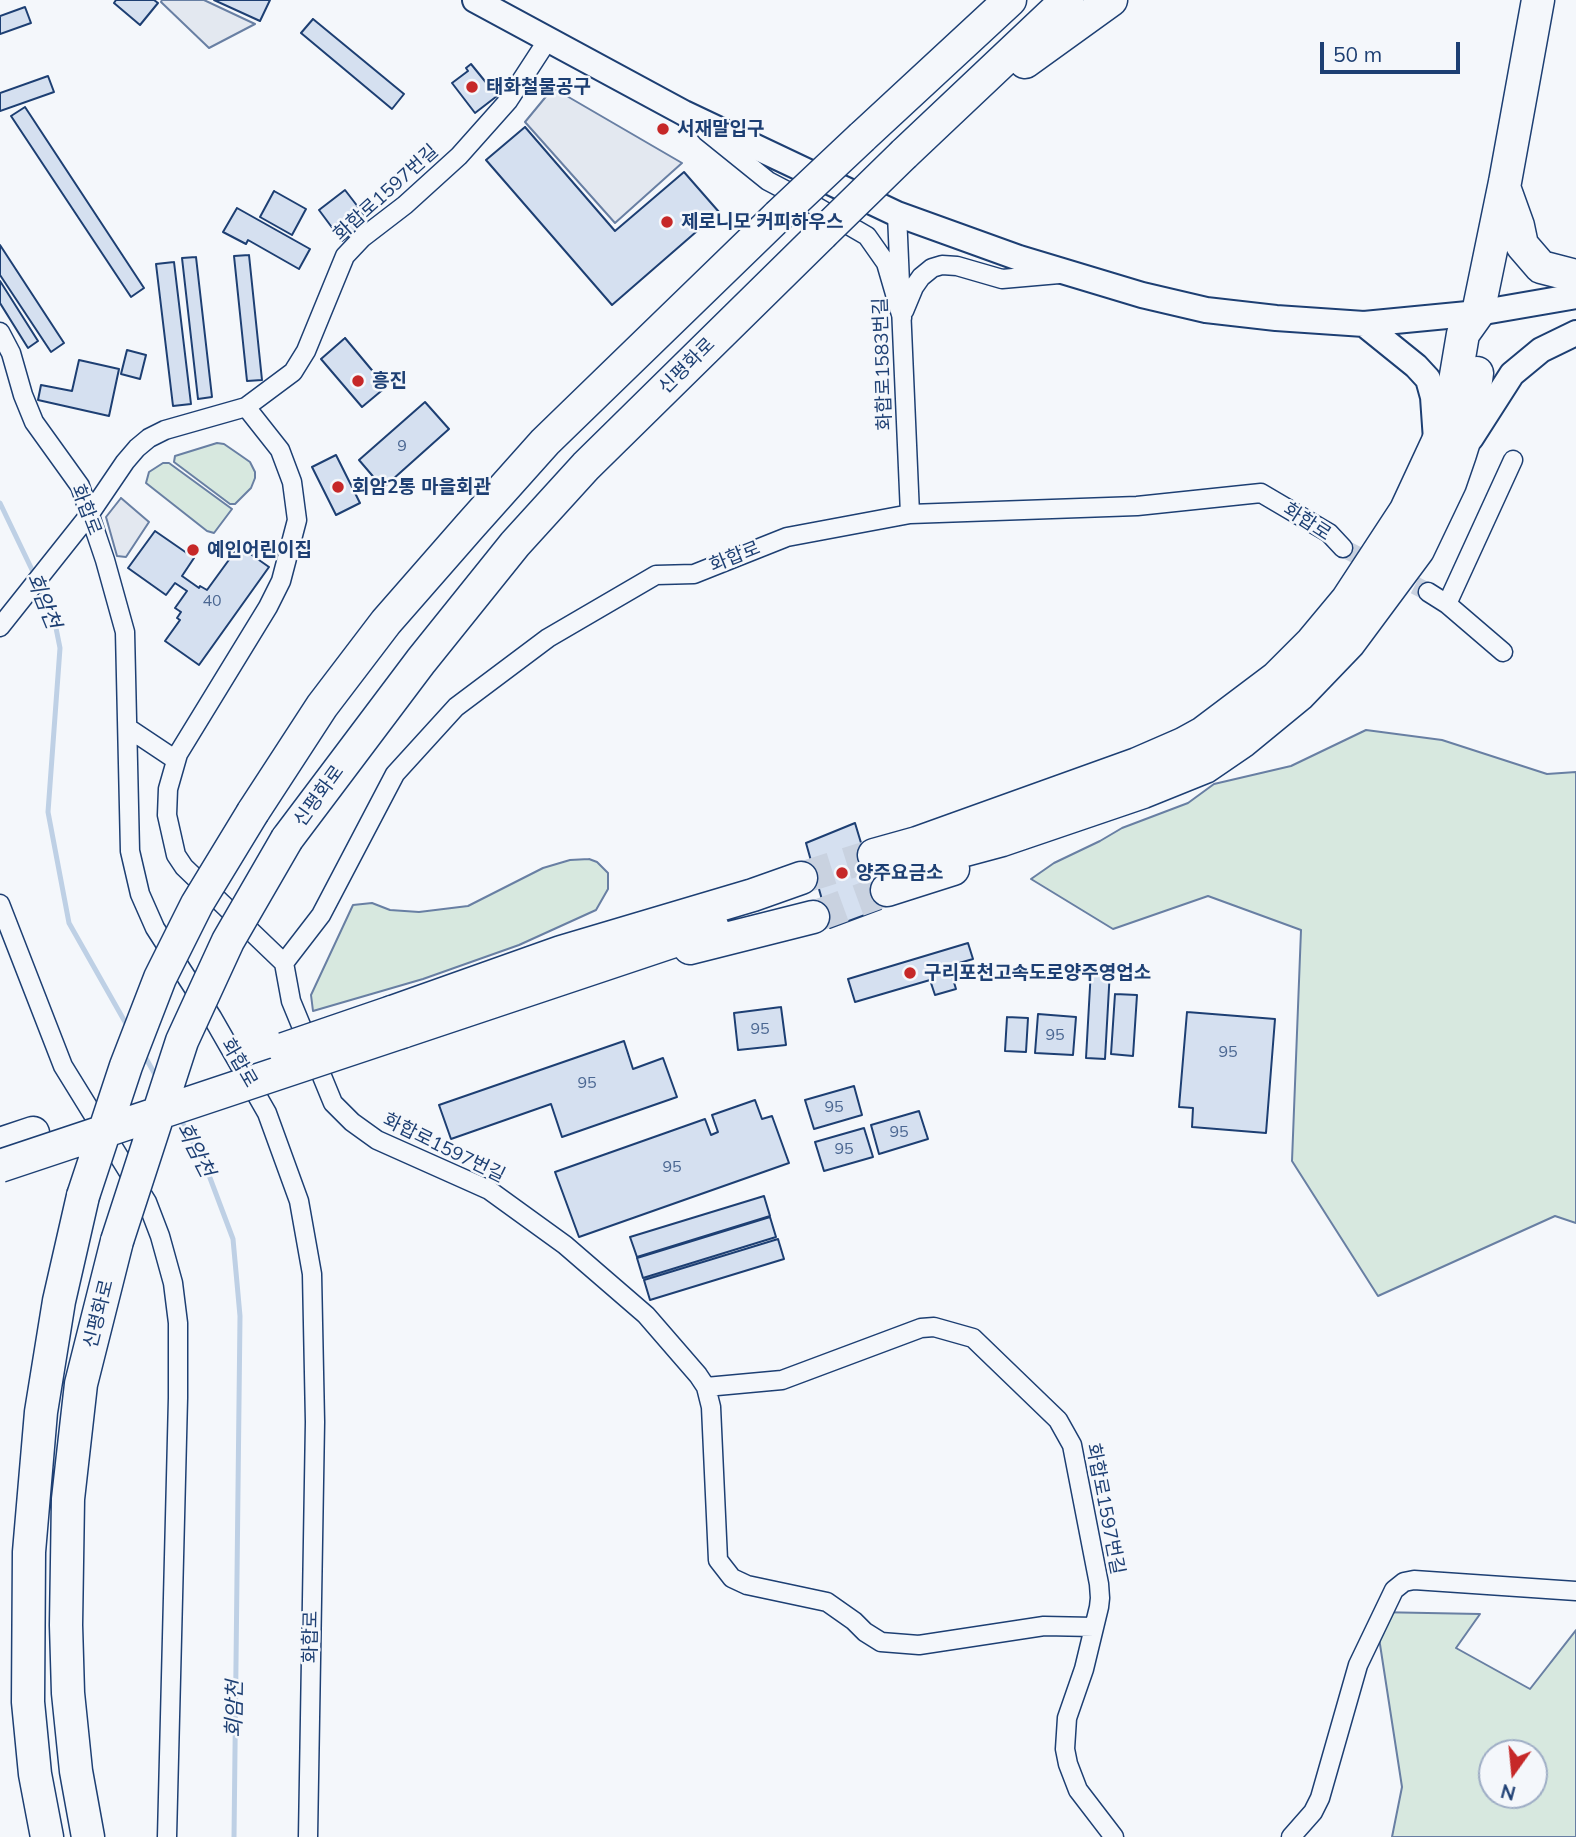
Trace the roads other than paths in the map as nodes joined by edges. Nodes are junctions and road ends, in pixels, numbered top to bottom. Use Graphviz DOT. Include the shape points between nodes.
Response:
graph roads {
  1 [pos="475,0"];
  2 [pos="981,0"];
  3 [pos="1010,0"];
  4 [pos="1067,0"];
  5 [pos="1111,0"];
  6 [pos="1538,0"];
  7 [pos="549,38"];
  8 [pos="684,113"];
  9 [pos="932,127"];
  10 [pos="868,133"];
  11 [pos="1504,187"];
  12 [pos="897,214"];
  13 [pos="1067,273"];
  14 [pos="1576,276"];
  15 [pos="1576,296"];
  16 [pos="1478,313"];
  17 [pos="902,318"];
  18 [pos="1364,324"];
  19 [pos="0,332"];
  20 [pos="1576,333"];
  21 [pos="246,407"];
  22 [pos="1437,445"];
  23 [pos="1513,460"];
  24 [pos="1450,483"];
  25 [pos="910,513"];
  26 [pos="89,515"];
  27 [pos="1343,548"];
  28 [pos="1428,592"];
  29 [pos="1447,604"];
  30 [pos="0,627"];
  31 [pos="1503,652"];
  32 [pos="128,728"];
  33 [pos="176,760"];
  34 [pos="0,904"];
  35 [pos="284,964"];
  36 [pos="397,1022"];
  37 [pos="114,1128"];
  38 [pos="0,1143"];
  39 [pos="0,1166"];
  40 [pos="0,1178"];
  41 [pos="706,1387"];
  42 [pos="1576,1591"];
  43 [pos="1094,1627"];
  44 [pos="47,1837"];
  45 [pos="88,1837"];
  46 [pos="167,1837"];
  47 [pos="308,1837"];
  48 [pos="1114,1837"];
  49 [pos="1291,1837"];
  1 -- 7 [label="main road"];
  2 -- 10 [label="highway"];
  3 -- 10 [label="highway, 신평화로"];
  4 -- 9 [label="highway, 신평화로"];
  5 -- 9 [label="highway"];
  6 -- 11 [label="highway"];
  7 -- 8 [label="main road"];
  7 -- 21 [label="street, 화합로1597번길" via="508,101 459,156 352,247 340,265 301,362"];
  8 -- 12 [label="main road"];
  8 -- 17 [label="street" via="768,181 867,236 886,263"];
  9 -- 45 [label="highway, 신평화로, bridge" via="586,466 515,544 287,839 229,941 182,1041 117,1241 81,1384 68,1499 66,1625 76,1771"];
  10 -- 44 [label="highway, 신평화로, bridge" via="545,442 386,622 253,812 197,904 160,978 83,1196 59,1301 41,1412 29,1552 28,1702"];
  11 -- 14 [label="highway" via="1522,245 1541,267"];
  11 -- 16 [label="highway"];
  12 -- 13 [label="main road"];
  12 -- 17 [label="street, 화합로1583번길"];
  13 -- 17 [label="street" via="1002,279 942,265 921,277"];
  13 -- 18 [label="main road" via="1206,310"];
  15 -- 16 [label="main road"];
  16 -- 18 [label="main road"];
  16 -- 22 [label="highway" via="1463,334 1451,405"];
  16 -- 24 [label="highway" via="1484,332 1470,422"];
  17 -- 25 [label="street, 화합로1583번길"];
  18 -- 22 [label="main road" via="1428,379"];
  19 -- 26 [label="street, 화합로" via="34,422 80,486"];
  20 -- 24 [label="main road" via="1541,350 1512,374 1477,427"];
  21 -- 26 [label="street, 화합로1597번길" via="149,438 125,462"];
  21 -- 33 [label="street" via="280,450 292,482 297,520 281,581 268,607"];
  22 -- 24 [label="highway" via="1406,509 1347,600 1276,678 1203,733 1155,756 917,842 878,863 1002,840 1143,792 1205,766 1243,741 1332,663 1418,550"];
  23 -- 29 [label="street"];
  25 -- 27 [label="street, 화합로" via="1137,506 1261,493 1329,533"];
  25 -- 35 [label="street, 화합로" via="787,537 694,574 656,575 548,638 456,707 395,775 321,915"];
  26 -- 30 [label="street, 화합로1597번길"];
  26 -- 32 [label="street, 화합로" via="125,632"];
  28 -- 29 [label="street"];
  29 -- 31 [label="street"];
  32 -- 33 [label="street"];
  32 -- 47 [label="street, 화합로" via="130,851 140,894 155,928 267,1113 299,1201 312,1274 315,1422"];
  33 -- 35 [label="street" via="167,815 176,855"];
  34 -- 46 [label="street" via="63,1066 147,1202 173,1283 178,1398"];
  35 -- 41 [label="street, 화합로1597번길" via="291,1001 333,1103 377,1140 489,1190 565,1245 646,1315"];
  36 -- 36 [label="highway" via="561,952 753,895 807,887 519,992"];
  36 -- 37 [label="highway, bridge"];
  36 -- 38 [label="highway, bridge"];
  37 -- 39 [label="highway, bridge"];
  37 -- 40 [label="highway, bridge"];
  41 -- 43 [label="street" via="711,1407 718,1560 732,1578 827,1602 881,1642 919,1645 1044,1626"];
  41 -- 43 [label="street, 화합로1597번길" via="782,1380 921,1328 943,1328 973,1338 1059,1420 1069,1438 1099,1584"];
  42 -- 49 [label="street" via="1414,1580 1394,1590 1358,1665 1320,1798"];
  43 -- 48 [label="street, 화합로1597번길" via="1067,1718 1065,1749 1078,1790"];
}
